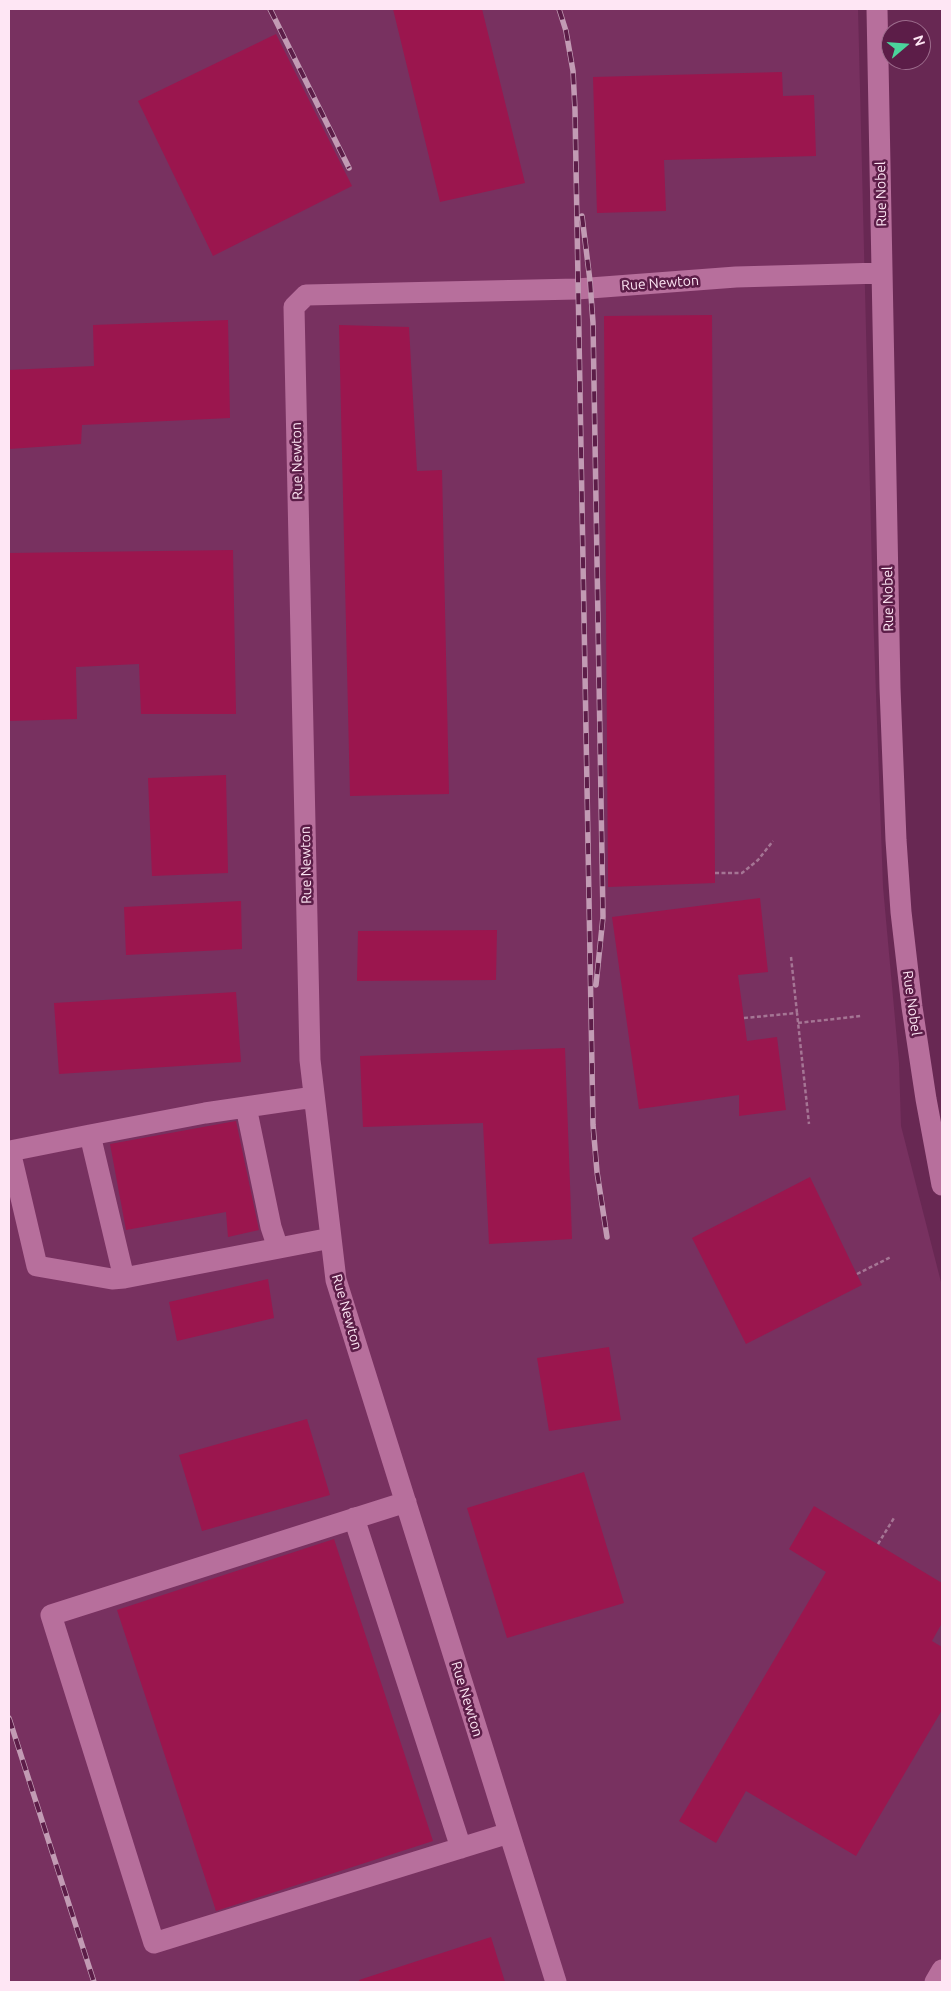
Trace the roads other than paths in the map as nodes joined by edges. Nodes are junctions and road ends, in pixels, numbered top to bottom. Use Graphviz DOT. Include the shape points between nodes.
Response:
graph roads {
  1 [pos="877,9"];
  2 [pos="882,273"];
  3 [pos="314,1097"];
  4 [pos="246,1107"];
  5 [pos="90,1135"];
  6 [pos="942,1185"];
  7 [pos="331,1238"];
  8 [pos="278,1248"];
  9 [pos="124,1278"];
  10 [pos="406,1502"];
  11 [pos="354,1518"];
  12 [pos="509,1833"];
  13 [pos="461,1848"];
  14 [pos="942,1970"];
  15 [pos="556,1982"];
  16 [pos="934,1982"];
  1 -- 2 [label="street, Rue Nobel"];
  2 -- 3 [label="street, Rue Newton" via="736,277 577,289 306,295 294,307 310,1060"];
  2 -- 6 [label="street, Rue Nobel" via="890,688 897,856 912,1007"];
  3 -- 4 [label="street"];
  3 -- 7 [label="street, Rue Newton"];
  4 -- 5 [label="street"];
  4 -- 8 [label="street"];
  5 -- 9 [label="street"];
  5 -- 9 [label="street" via="10,1151 34,1256 37,1266 112,1279"];
  7 -- 8 [label="street"];
  7 -- 10 [label="street, Rue Newton" via="336,1280"];
  8 -- 9 [label="street"];
  10 -- 11 [label="street"];
  10 -- 12 [label="street, Rue Newton"];
  11 -- 13 [label="street"];
  11 -- 13 [label="street" via="51,1615 154,1943"];
  12 -- 13 [label="street"];
  12 -- 15 [label="street, Rue Newton"];
  14 -- 16 [label="street"];
}
